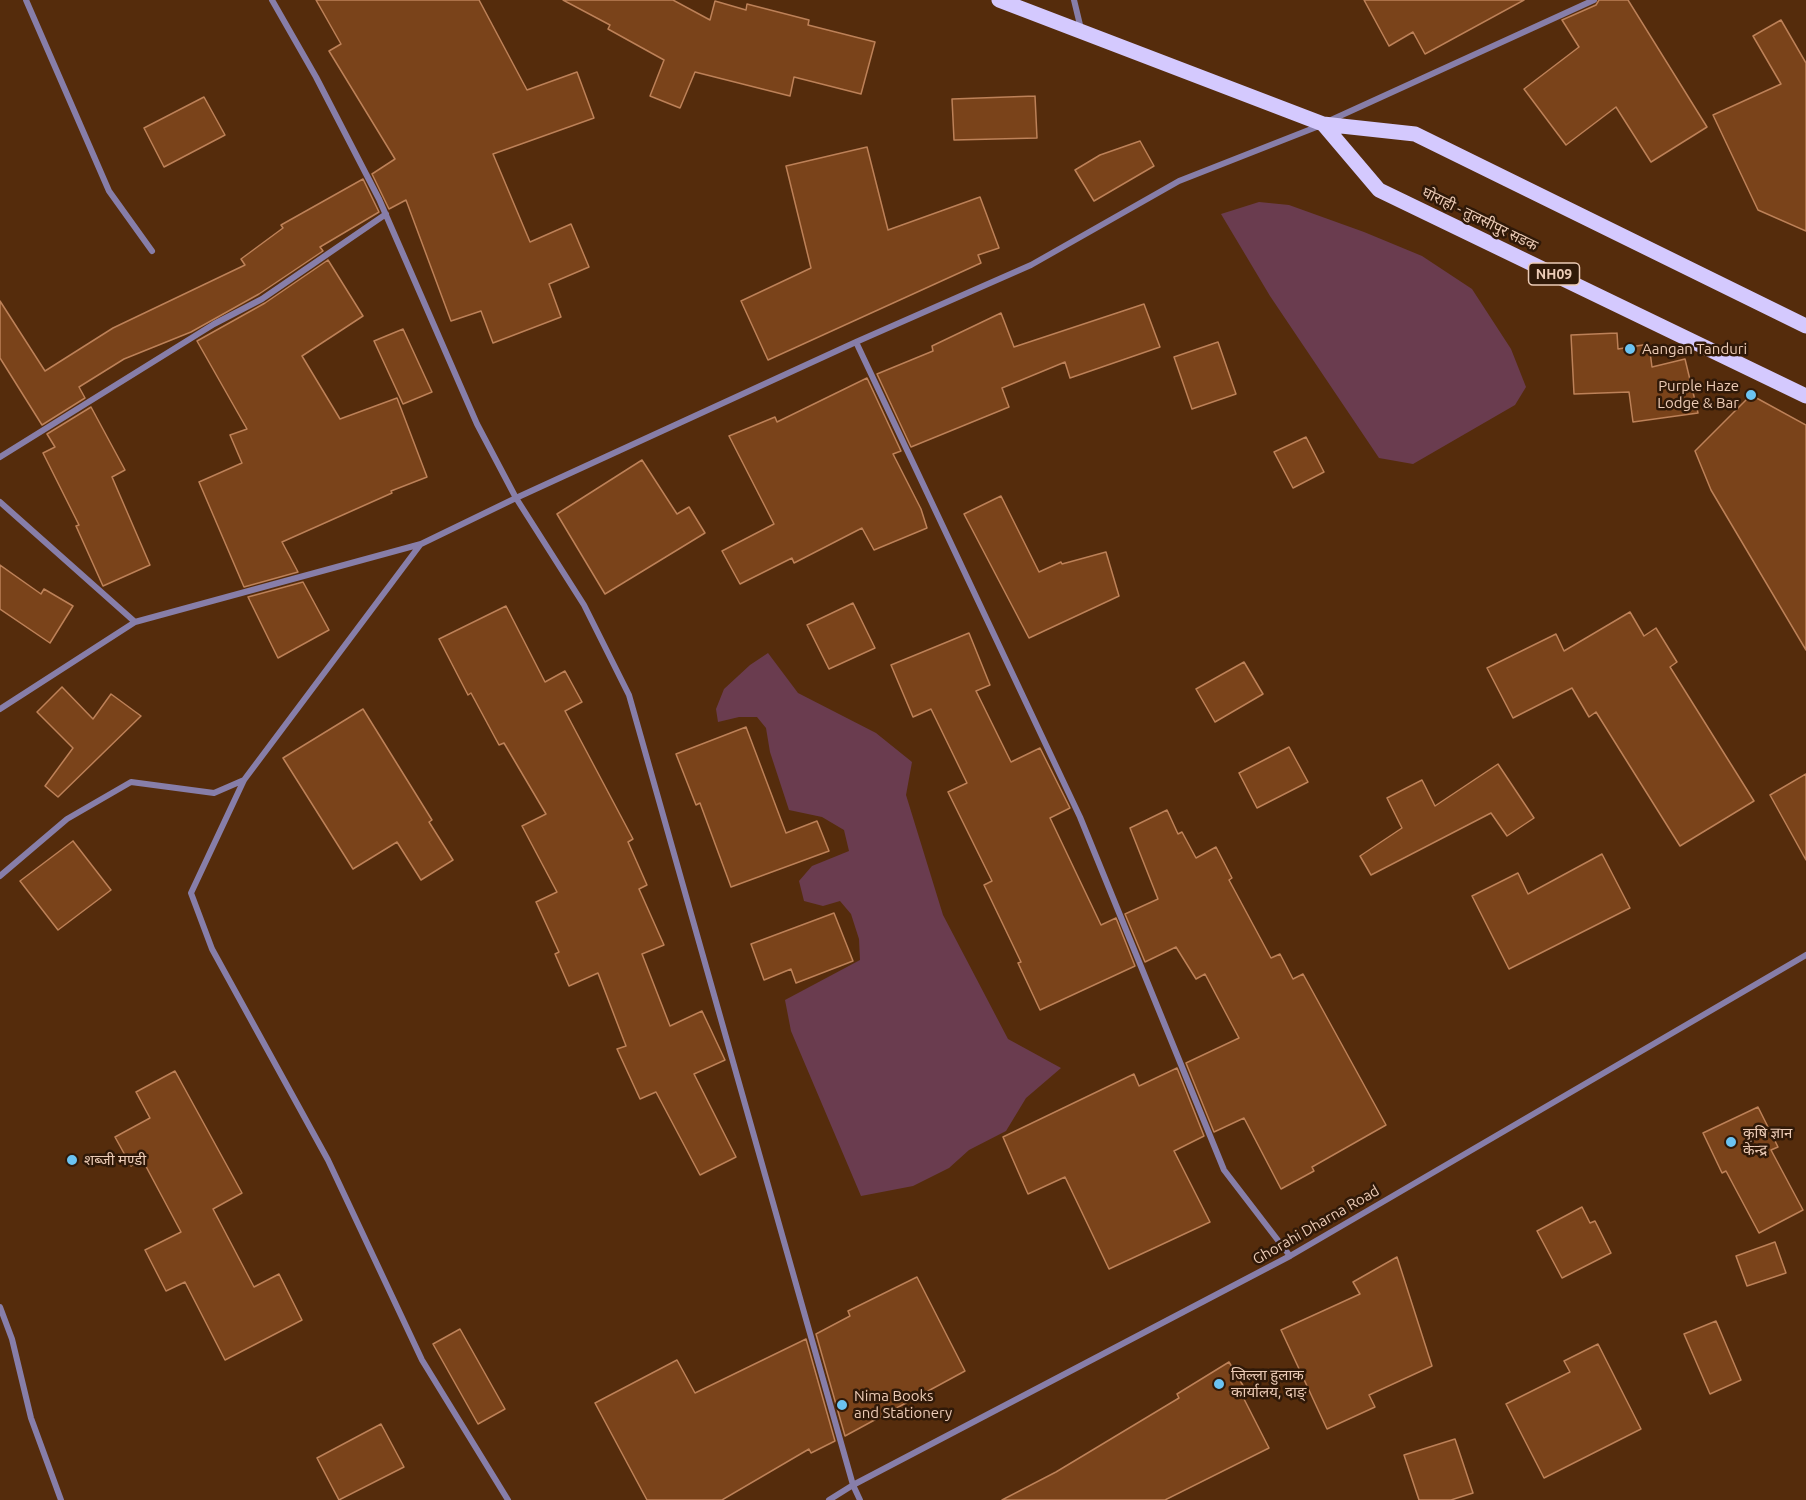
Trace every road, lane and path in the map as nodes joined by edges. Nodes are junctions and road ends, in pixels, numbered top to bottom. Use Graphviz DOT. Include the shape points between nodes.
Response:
graph roads {
  1 [pos="26,0"];
  2 [pos="272,0"];
  3 [pos="999,0"];
  4 [pos="1074,0"];
  5 [pos="1594,0"];
  6 [pos="1082,31"];
  7 [pos="1323,124"];
  8 [pos="386,214"];
  9 [pos="152,251"];
  10 [pos="1806,326"];
  11 [pos="856,342"];
  12 [pos="1806,396"];
  13 [pos="0,457"];
  14 [pos="516,498"];
  15 [pos="0,502"];
  16 [pos="421,544"];
  17 [pos="135,622"];
  18 [pos="0,709"];
  19 [pos="244,780"];
  20 [pos="0,876"];
  21 [pos="1806,955"];
  22 [pos="1290,1256"];
  23 [pos="0,1307"];
  24 [pos="853,1485"];
  25 [pos="61,1500"];
  26 [pos="508,1500"];
  27 [pos="829,1500"];
  28 [pos="860,1500"];
  1 -- 9 [label="street" via="109,191"];
  2 -- 8 [label="street"];
  3 -- 6 [label="main road, घोराही - तुलसीपुर सडक / NH09"];
  4 -- 6 [label="street"];
  5 -- 7 [label="street"];
  6 -- 7 [label="main road, घोराही - तुलसीपुर सडक / NH09"];
  7 -- 10 [label="main road, घोराही - तुलसीपुर सडक / NH09" via="1415,135"];
  7 -- 11 [label="street" via="1179,181 1032,265"];
  7 -- 12 [label="main road, घोराही - तुलसीपुर सडक / NH09" via="1378,190"];
  8 -- 13 [label="street" via="262,299 214,324"];
  8 -- 14 [label="street" via="477,424"];
  11 -- 14 [label="street"];
  11 -- 22 [label="street" via="1080,817 1224,1170"];
  14 -- 16 [label="street"];
  14 -- 24 [label="street" via="584,605 629,695"];
  15 -- 17 [label="street"];
  16 -- 17 [label="street"];
  16 -- 19 [label="street"];
  17 -- 18 [label="street"];
  19 -- 20 [label="street" via="214,793 131,782 67,819"];
  19 -- 26 [label="street" via="191,893 212,949 328,1160 422,1360"];
  21 -- 22 [label="street, Ghorahi Dharna Road"];
  22 -- 24 [label="street, Ghorahi Dharna Road"];
  23 -- 25 [label="street" via="34,1428"];
  24 -- 27 [label="street, Ghorahi Dharna Road"];
  24 -- 28 [label="street"];
}
